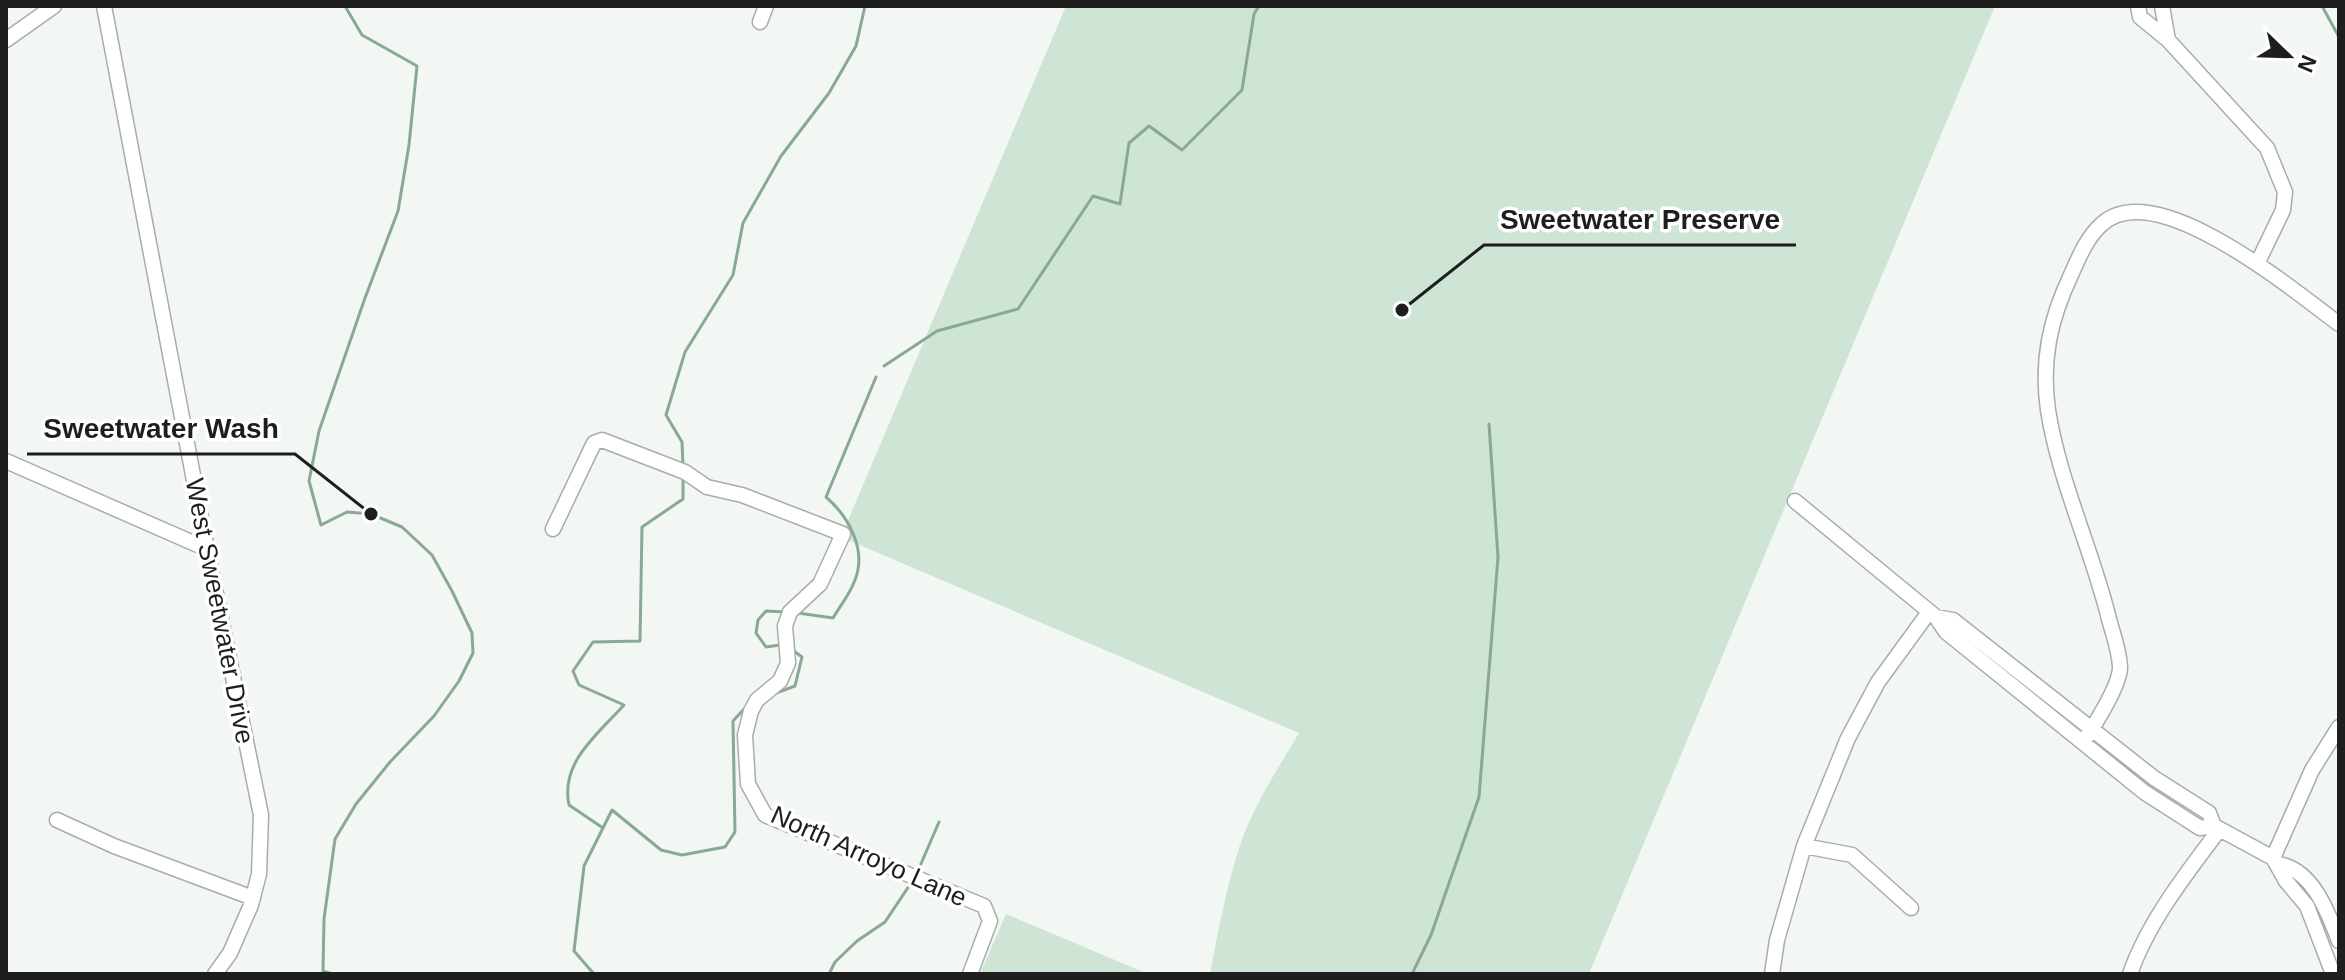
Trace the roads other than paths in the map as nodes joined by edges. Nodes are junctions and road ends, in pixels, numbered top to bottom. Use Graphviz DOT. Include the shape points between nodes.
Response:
graph roads {
  1 [pos="54,6"];
  2 [pos="104,6"];
  3 [pos="766,6"];
  4 [pos="2138,6"];
  5 [pos="2162,6"];
  6 [pos="760,22"];
  7 [pos="6,40"];
  8 [pos="2168,40"];
  9 [pos="2257,264"];
  10 [pos="2339,324"];
  11 [pos="6,461"];
  12 [pos="1795,501"];
  13 [pos="553,529"];
  14 [pos="207,549"];
  15 [pos="1933,615"];
  16 [pos="2339,727"];
  17 [pos="2088,735"];
  18 [pos="57,820"];
  19 [pos="2217,828"];
  20 [pos="1804,846"];
  21 [pos="2275,861"];
  22 [pos="253,898"];
  23 [pos="1911,908"];
  24 [pos="2339,941"];
  25 [pos="215,974"];
  26 [pos="970,974"];
  27 [pos="1772,974"];
  28 [pos="2130,974"];
  29 [pos="2333,974"];
  1 -- 7 [label="street"];
  2 -- 14 [label="street, West Sweetwater Drive"];
  3 -- 6 [label="street"];
  4 -- 8 [label="street" via="2140,17"];
  5 -- 8 [label="street"];
  8 -- 9 [label="street" via="2267,148 2280,178 2283,210"];
  9 -- 10 [label="street"];
  9 -- 17 [label="street" via="2181,220 2128,212 2103,222 2084,247 2054,314 2045,374 2048,411 2120,663 2117,680"];
  11 -- 14 [label="street"];
  12 -- 15 [label="street"];
  13 -- 26 [label="street, North Arroyo Lane" via="594,443 602,440 685,472 707,487 843,534 820,584 790,612 785,626 788,663 780,681 751,711 745,735 748,784 765,815 984,906 990,921"];
  14 -- 22 [label="street, West Sweetwater Drive" via="261,815"];
  15 -- 17 [label="street" via="1946,632"];
  15 -- 20 [label="street" via="1878,682 1848,738"];
  16 -- 21 [label="street" via="2312,770"];
  17 -- 19 [label="street" via="2144,792 2200,828"];
  18 -- 22 [label="street"];
  19 -- 21 [label="street"];
  19 -- 28 [label="street" via="2139,949"];
  20 -- 23 [label="street" via="1852,855"];
  20 -- 27 [label="street"];
  21 -- 24 [label="street" via="2292,866 2307,880"];
  21 -- 29 [label="street" via="2307,906"];
  22 -- 25 [label="street, West Sweetwater Drive" via="230,953"];
}
